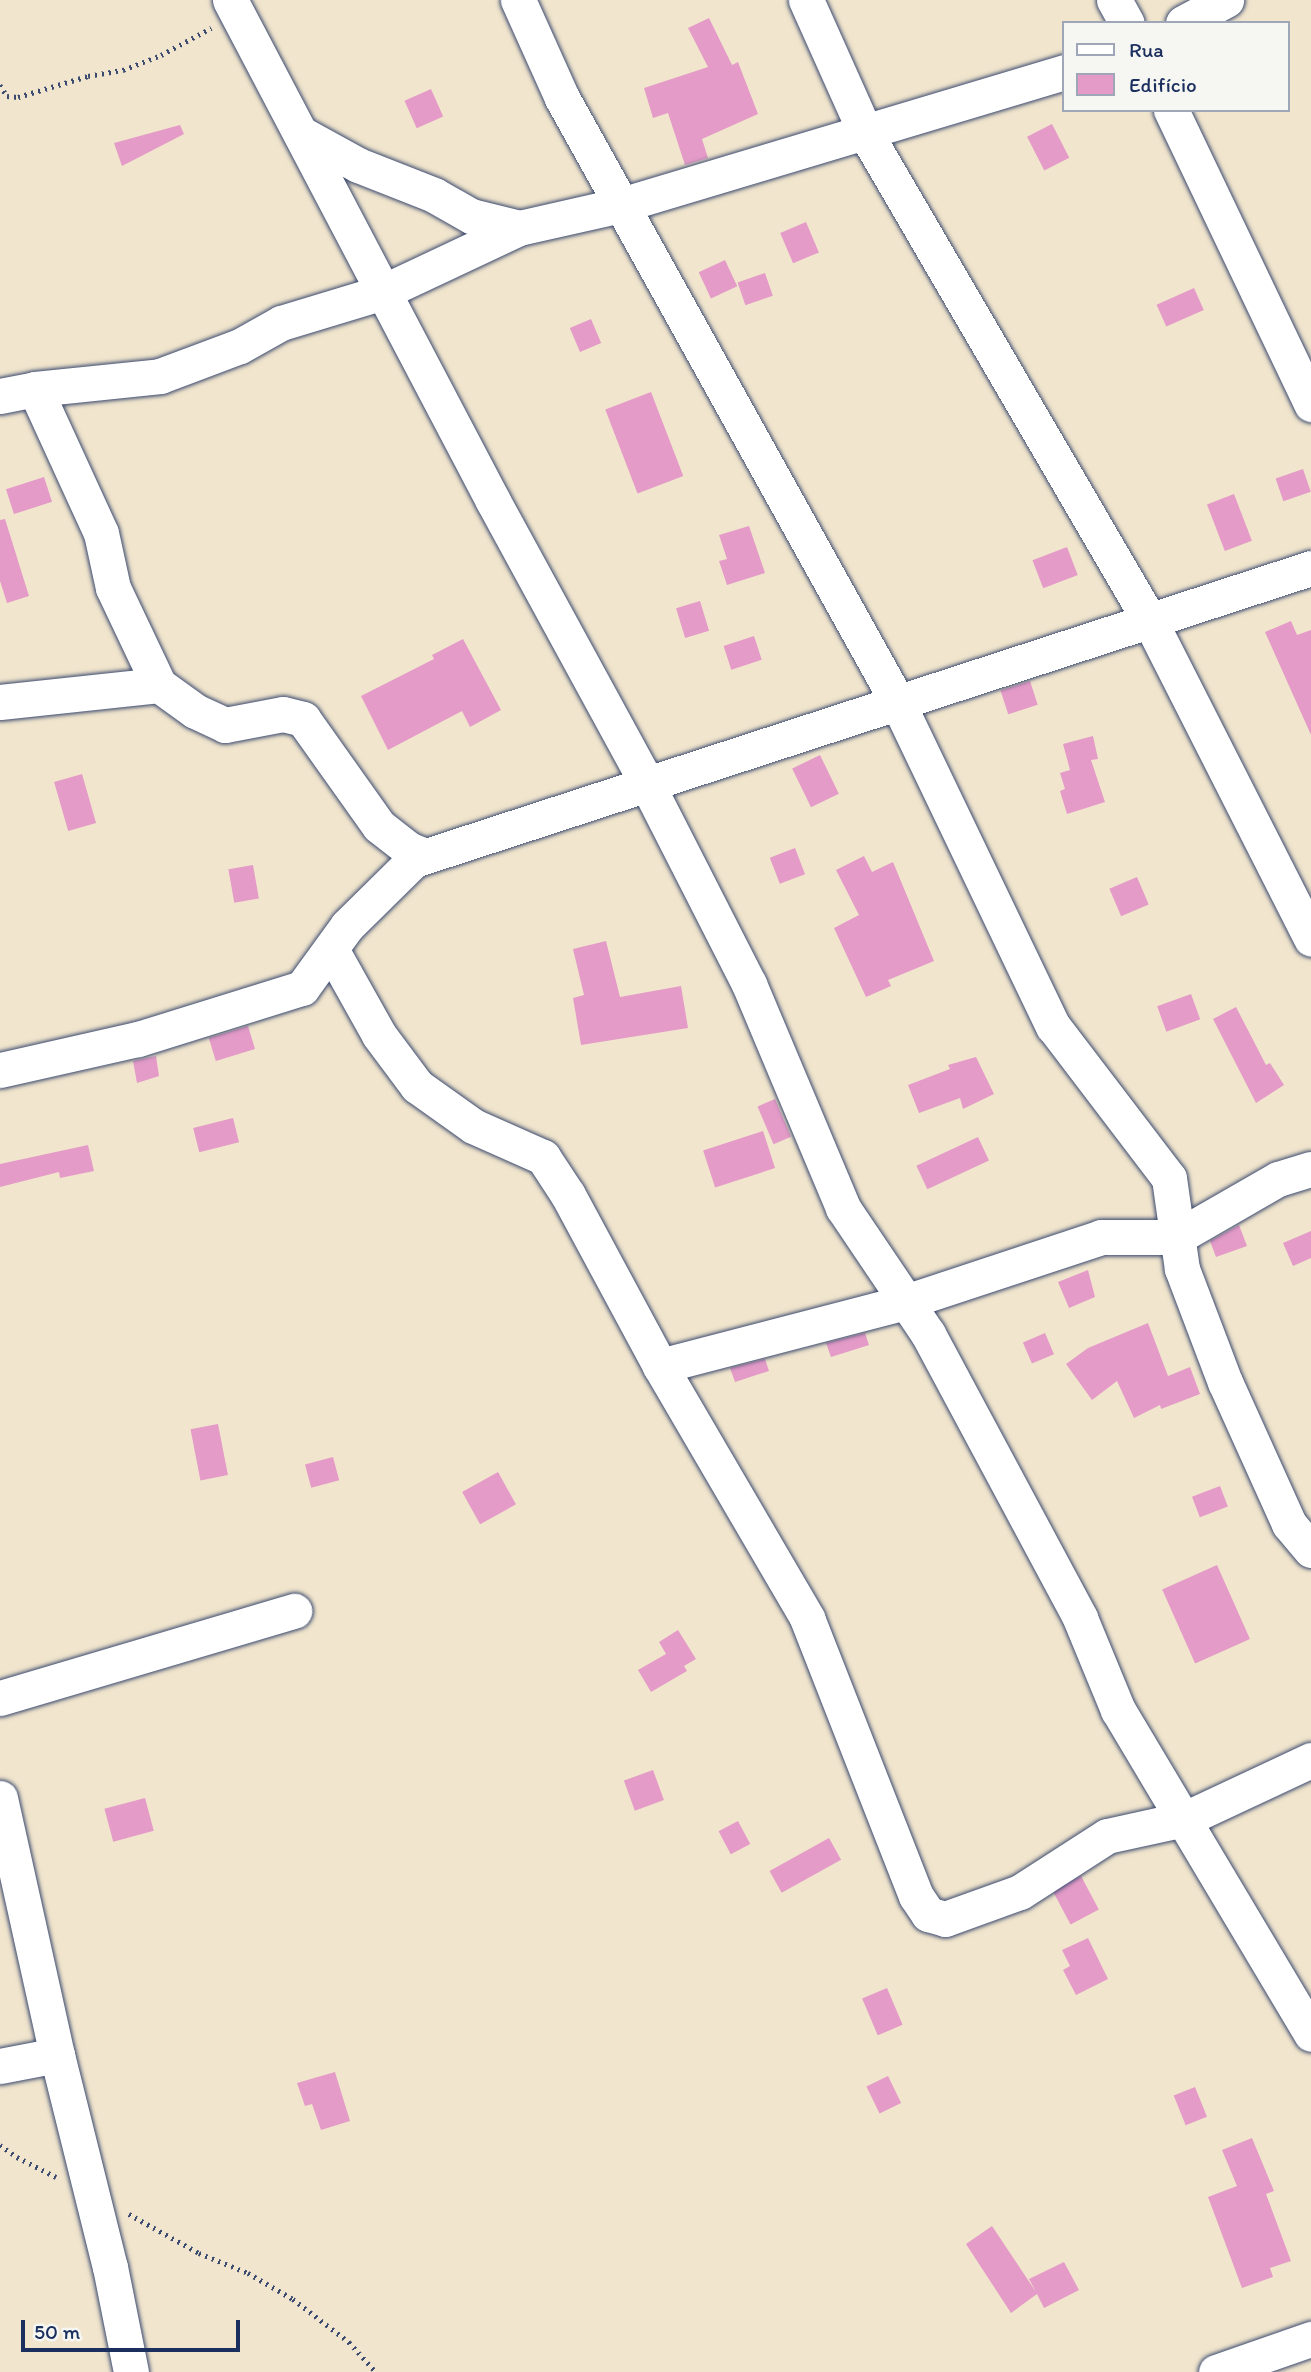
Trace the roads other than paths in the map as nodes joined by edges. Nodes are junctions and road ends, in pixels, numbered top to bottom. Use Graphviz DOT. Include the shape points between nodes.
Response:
graph roads {
  1 [pos="518,0"];
  2 [pos="806,0"];
  3 [pos="1114,0"];
  4 [pos="1226,0"];
  5 [pos="233,7"];
  6 [pos="1126,21"];
  7 [pos="1187,21"];
  8 [pos="1062,73"];
  9 [pos="1172,112"];
  10 [pos="300,133"];
  11 [pos="866,134"];
  12 [pos="621,205"];
  13 [pos="519,228"];
  14 [pos="383,292"];
  15 [pos="35,388"];
  16 [pos="0,396"];
  17 [pos="1311,404"];
  18 [pos="1311,568"];
  19 [pos="1151,622"];
  20 [pos="159,685"];
  21 [pos="897,701"];
  22 [pos="0,702"];
  23 [pos="647,784"];
  24 [pos="425,856"];
  25 [pos="1311,939"];
  26 [pos="331,948"];
  27 [pos="0,1070"];
  28 [pos="1311,1169"];
  29 [pos="1177,1237"];
  30 [pos="905,1302"];
  31 [pos="660,1366"];
  32 [pos="1311,1550"];
  33 [pos="294,1611"];
  34 [pos="0,1698"];
  35 [pos="1311,1760"];
  36 [pos="0,1798"];
  37 [pos="1185,1819"];
  38 [pos="1311,2034"];
  39 [pos="57,2054"];
  40 [pos="0,2066"];
  41 [pos="1311,2339"];
  42 [pos="131,2372"];
  43 [pos="1216,2372"];
  1 -- 12 [label="street" via="562,98"];
  2 -- 11 [label="street"];
  3 -- 6 [label="street"];
  4 -- 7 [label="street"];
  5 -- 10 [label="street"];
  8 -- 11 [label="street"];
  9 -- 17 [label="street"];
  10 -- 13 [label="street" via="471,216"];
  10 -- 14 [label="street"];
  11 -- 12 [label="street"];
  11 -- 19 [label="street"];
  12 -- 13 [label="street"];
  12 -- 21 [label="street"];
  13 -- 14 [label="street"];
  14 -- 15 [label="street" via="281,323 240,346 160,376"];
  14 -- 23 [label="street"];
  15 -- 16 [label="street"];
  15 -- 20 [label="street" via="101,533 113,588"];
  18 -- 19 [label="street"];
  19 -- 21 [label="street"];
  19 -- 25 [label="street"];
  20 -- 22 [label="street"];
  20 -- 24 [label="street" via="195,711 225,724 283,714 303,719 379,826"];
  21 -- 23 [label="street"];
  21 -- 29 [label="street" via="1053,1026 1169,1178"];
  23 -- 24 [label="street"];
  23 -- 30 [label="street" via="749,984 843,1208"];
  24 -- 26 [label="street" via="371,900"];
  26 -- 27 [label="street" via="302,988 138,1039"];
  26 -- 31 [label="street" via="379,1035 417,1086 473,1126 543,1157"];
  28 -- 29 [label="street" via="1278,1179"];
  29 -- 30 [label="street" via="1101,1237"];
  29 -- 32 [label="street" via="1182,1269 1225,1382 1290,1524"];
  30 -- 31 [label="street"];
  30 -- 37 [label="street" via="928,1334 1080,1618 1118,1710"];
  31 -- 37 [label="street" via="807,1618 916,1896 928,1914 946,1919 1020,1892 1107,1836"];
  33 -- 34 [label="street"];
  35 -- 37 [label="street"];
  36 -- 39 [label="street"];
  37 -- 38 [label="street"];
  39 -- 40 [label="street"];
  39 -- 42 [label="street"];
  41 -- 43 [label="street"];
}
